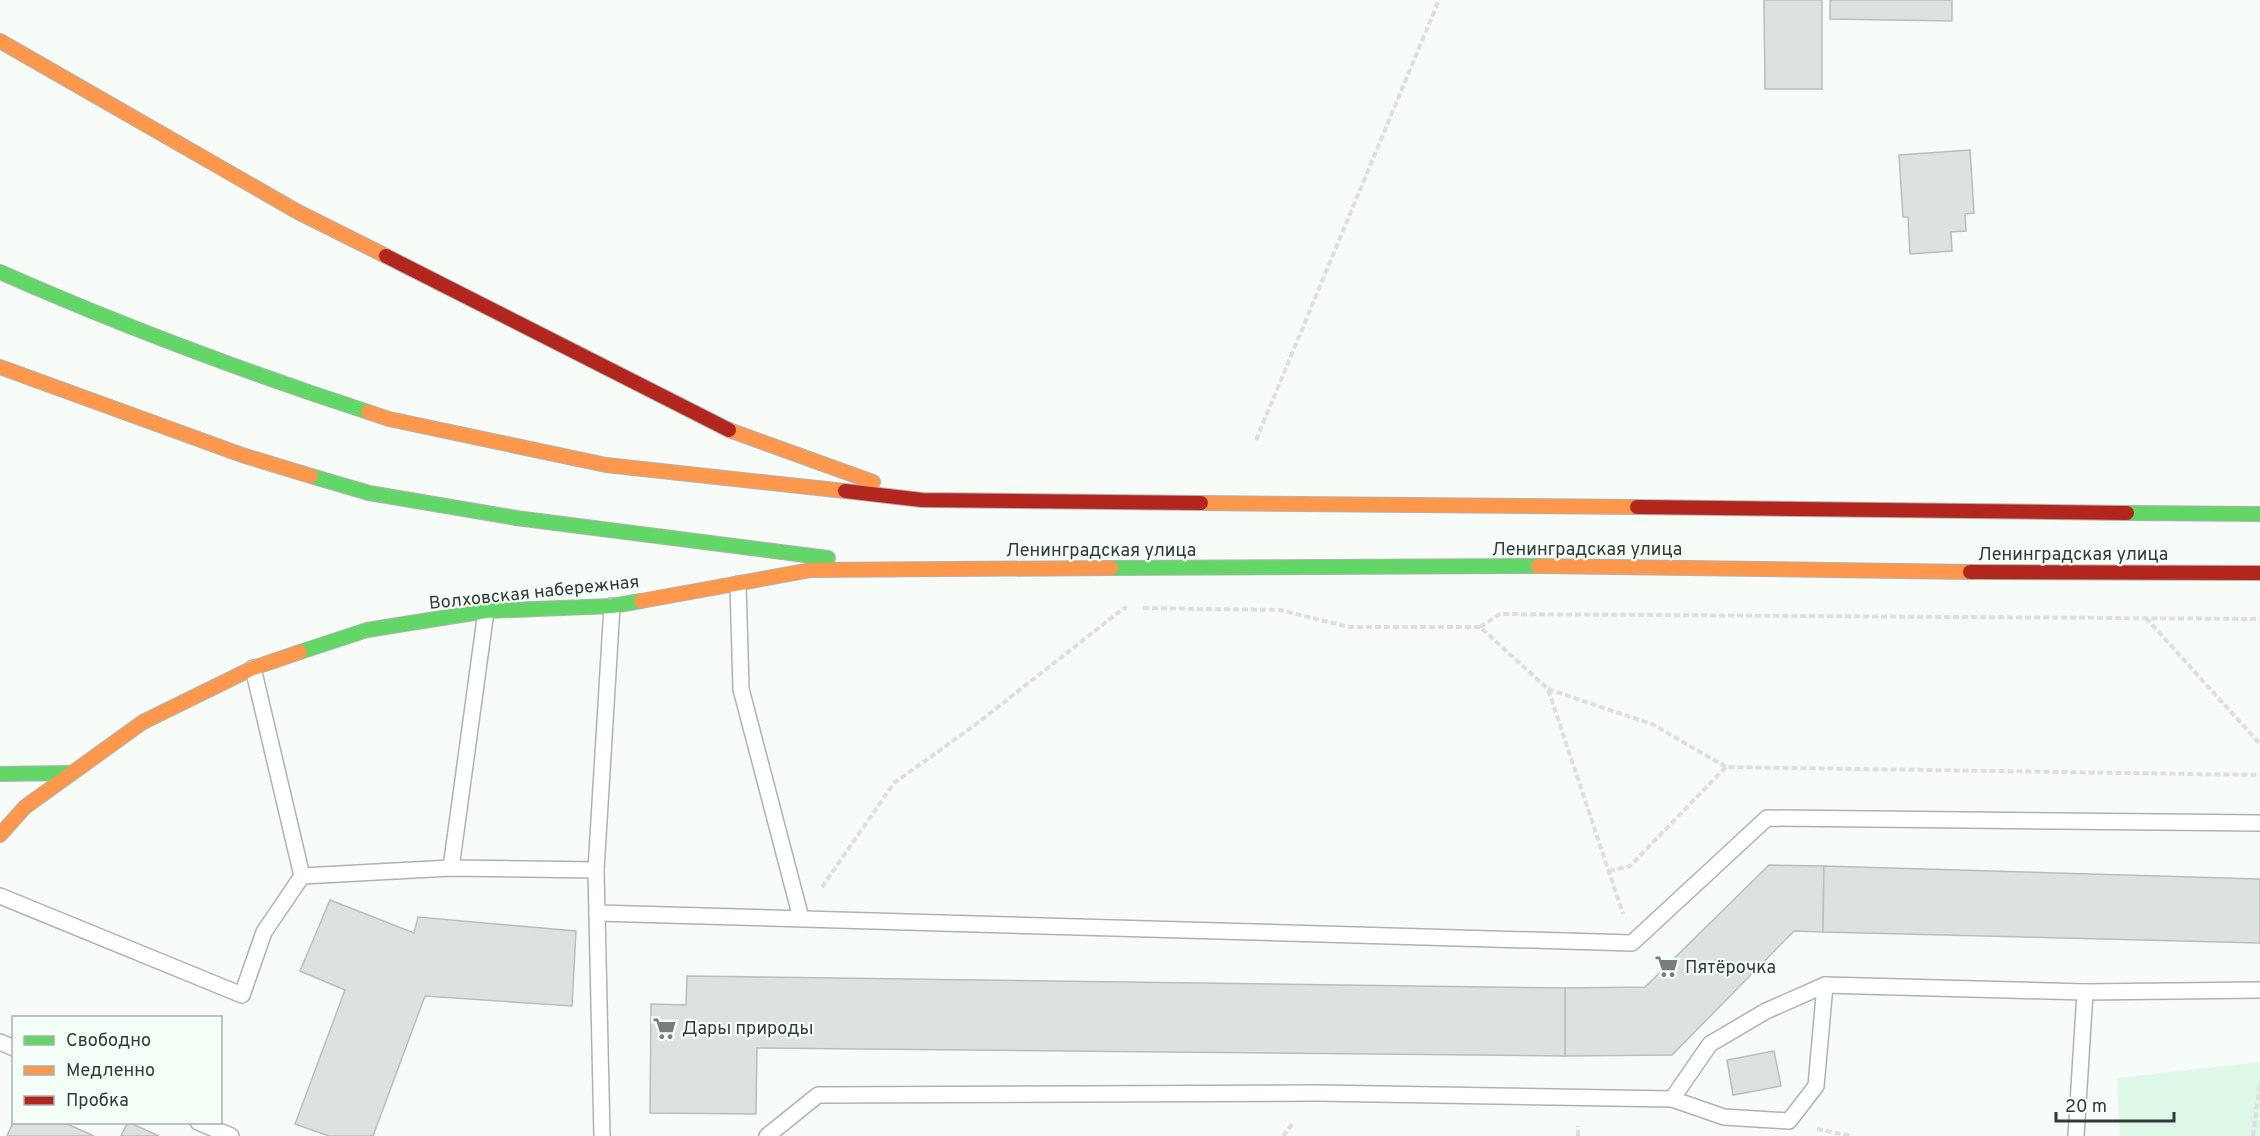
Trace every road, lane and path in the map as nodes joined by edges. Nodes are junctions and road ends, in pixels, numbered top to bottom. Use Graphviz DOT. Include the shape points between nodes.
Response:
graph roads {
  1 [pos="1439,0"];
  2 [pos="0,41"];
  3 [pos="0,272"];
  4 [pos="0,367"];
  5 [pos="1256,440"];
  6 [pos="922,500"];
  7 [pos="2260,514"];
  8 [pos="913,569"];
  9 [pos="2260,573"];
  10 [pos="738,584"];
  11 [pos="612,606"];
  12 [pos="486,611"];
  13 [pos="2146,618"];
  14 [pos="2260,619"];
  15 [pos="1480,627"];
  16 [pos="253,668"];
  17 [pos="1548,689"];
  18 [pos="2260,744"];
  19 [pos="1726,767"];
  20 [pos="71,773"];
  21 [pos="0,774"];
  22 [pos="2260,775"];
  23 [pos="2260,823"];
  24 [pos="0,835"];
  25 [pos="451,867"];
  26 [pos="596,870"];
  27 [pos="1609,871"];
  28 [pos="302,876"];
  29 [pos="0,896"];
  30 [pos="597,913"];
  31 [pos="801,918"];
  32 [pos="1632,943"];
  33 [pos="1825,985"];
  34 [pos="2260,990"];
  35 [pos="2085,992"];
  36 [pos="2260,1084"];
  37 [pos="1672,1100"];
  38 [pos="203,1124"];
  39 [pos="231,1136"];
  40 [pos="603,1136"];
  41 [pos="767,1136"];
  42 [pos="2076,1136"];
  43 [pos="2253,1136"];
  1 -- 5 [label="path"];
  2 -- 6 [label="main road" via="298,212 724,428"];
  3 -- 6 [label="main road" via="267,379 389,419 606,465"];
  4 -- 8 [label="main road" via="242,455 369,493 516,518"];
  6 -- 7 [label="main road"];
  8 -- 9 [label="main road, Ленинградская улица" via="1574,566"];
  8 -- 10 [label="main road, Волховская набережная" via="811,570"];
  10 -- 11 [label="main road, Волховская набережная"];
  10 -- 31 [label="lane" via="741,688"];
  11 -- 12 [label="main road, Волховская набережная"];
  11 -- 26 [label="lane"];
  12 -- 16 [label="main road, Волховская набережная" via="367,630"];
  12 -- 25 [label="lane"];
  13 -- 14 [label="path"];
  13 -- 15 [label="path" via="1500,614"];
  13 -- 18 [label="path"];
  15 -- 17 [label="path"];
  15 -- 31 [label="path" via="1349,627 1280,610 1124,608 894,783"];
  16 -- 20 [label="main road, Волховская набережная" via="143,722"];
  16 -- 28 [label="lane"];
  17 -- 19 [label="path" via="1654,725"];
  17 -- 27 [label="path"];
  19 -- 22 [label="path"];
  19 -- 27 [label="path" via="1630,867"];
  20 -- 21 [label="main road"];
  20 -- 24 [label="main road, Волховская набережная" via="25,807"];
  23 -- 32 [label="lane" via="1767,818"];
  25 -- 26 [label="lane"];
  25 -- 28 [label="lane"];
  26 -- 30 [label="lane"];
  27 -- 32 [label="path"];
  28 -- 29 [label="lane" via="264,932 242,995"];
  30 -- 31 [label="lane"];
  30 -- 40 [label="lane"];
  31 -- 32 [label="lane"];
  33 -- 35 [label="lane"];
  33 -- 37 [label="lane" via="1766,1011 1710,1044"];
  33 -- 37 [label="lane" via="1816,1086 1789,1121 1724,1117"];
  34 -- 35 [label="lane"];
  35 -- 42 [label="lane"];
  36 -- 43 [label="path"];
  37 -- 41 [label="lane" via="1317,1093 818,1095"];
  38 -- 39 [label="lane"];
}
